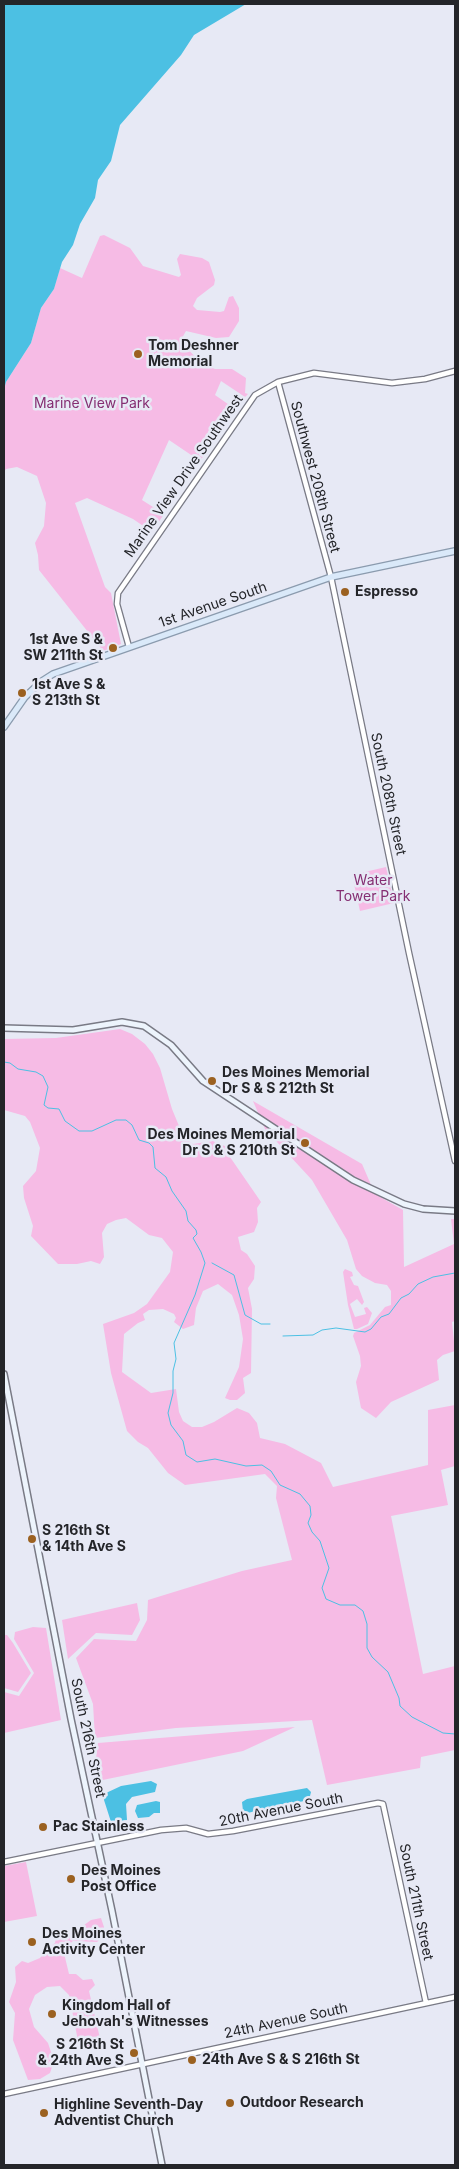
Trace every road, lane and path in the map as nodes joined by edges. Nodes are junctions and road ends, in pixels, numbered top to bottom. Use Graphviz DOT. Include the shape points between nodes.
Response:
graph roads {
  1 [pos="455,371"];
  2 [pos="278,382"];
  3 [pos="455,551"];
  4 [pos="331,577"];
  5 [pos="129,647"];
  6 [pos="4,727"];
  7 [pos="4,1028"];
  8 [pos="455,1161"];
  9 [pos="455,1211"];
  10 [pos="4,1374"];
  11 [pos="384,1807"];
  12 [pos="98,1843"];
  13 [pos="4,1862"];
  14 [pos="455,1997"];
  15 [pos="426,2003"];
  16 [pos="143,2064"];
  17 [pos="4,2094"];
  18 [pos="162,2165"];
  1 -- 2 [label="street, Marine View Drive Southwest" via="408,382 314,373"];
  2 -- 4 [label="street, Southwest 208th Street"];
  2 -- 5 [label="street, Marine View Drive Southwest" via="249,401 118,593 117,604"];
  3 -- 4 [label="main road, 1st Avenue South"];
  4 -- 5 [label="main road, 1st Avenue South"];
  4 -- 8 [label="street, South 208th Street"];
  5 -- 6 [label="main road, 1st Avenue South" via="42,681 25,697"];
  7 -- 9 [label="main road" via="73,1030 122,1022 144,1026 171,1045 203,1081 353,1180 404,1204 422,1209"];
  10 -- 12 [label="main road, South 216th Street"];
  11 -- 12 [label="street, 20th Avenue South" via="378,1802 233,1832 208,1834 173,1828"];
  11 -- 15 [label="street, South 211th Street"];
  12 -- 13 [label="street, 20th Avenue South"];
  12 -- 16 [label="main road, South 216th Street"];
  14 -- 15 [label="street, 24th Avenue South"];
  15 -- 16 [label="street, 24th Avenue South"];
  16 -- 17 [label="street, 24th Avenue South"];
  16 -- 18 [label="main road, South 216th Street"];
}
